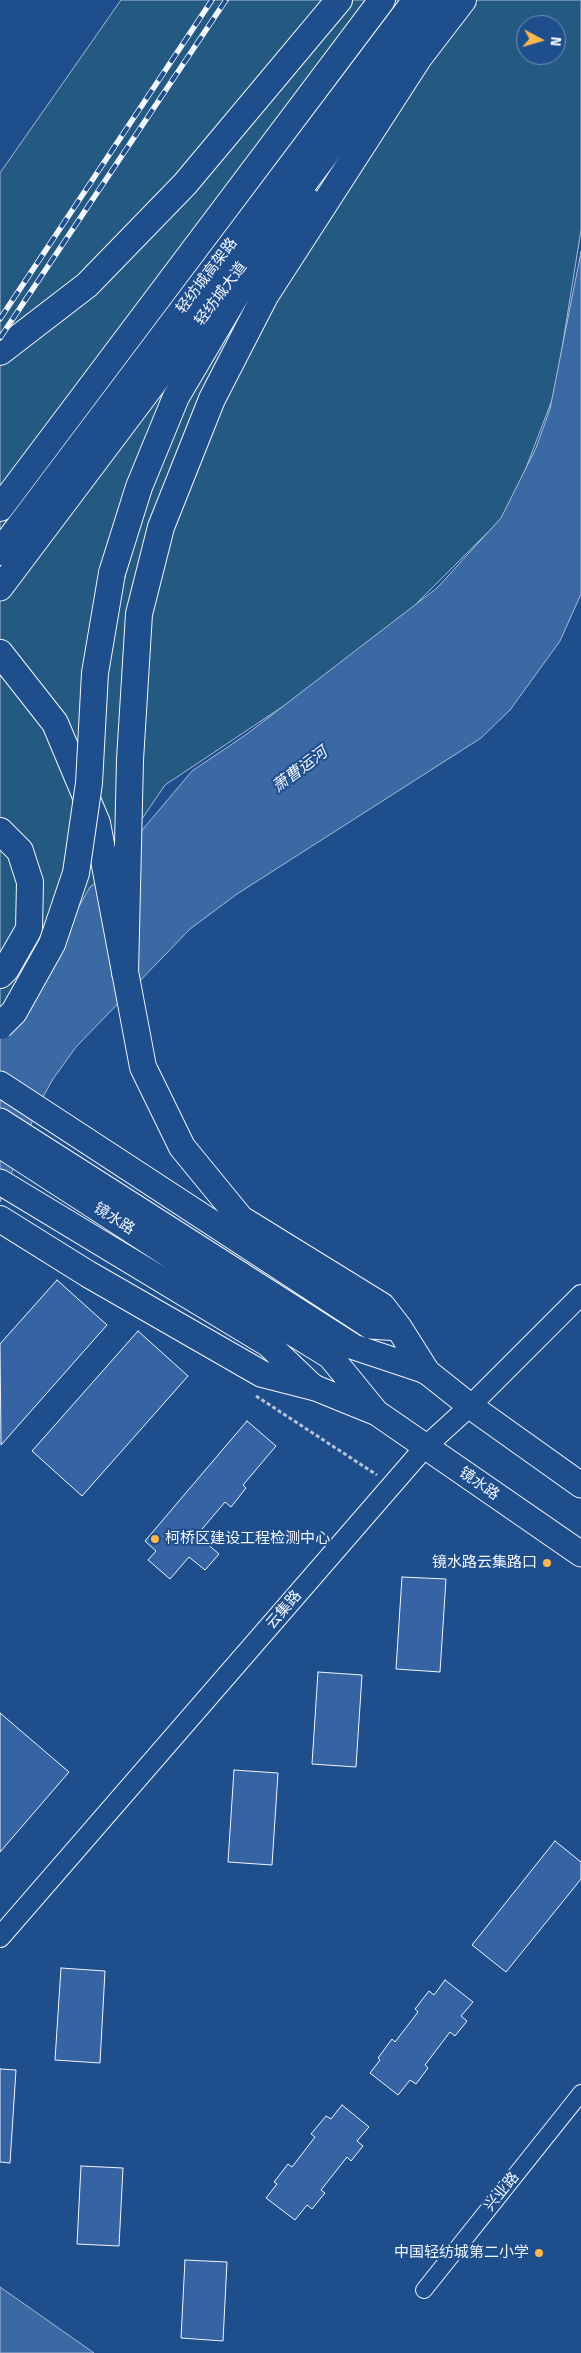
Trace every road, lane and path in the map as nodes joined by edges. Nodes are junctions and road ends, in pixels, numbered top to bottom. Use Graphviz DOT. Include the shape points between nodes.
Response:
graph roads {
  1 [pos="339,0"];
  2 [pos="366,0"];
  3 [pos="382,0"];
  4 [pos="416,0"];
  5 [pos="442,0"];
  6 [pos="463,0"];
  7 [pos="418,59"];
  8 [pos="0,352"];
  9 [pos="41,452"];
  10 [pos="0,486"];
  11 [pos="0,502"];
  12 [pos="0,508"];
  13 [pos="0,552"];
  14 [pos="0,588"];
  15 [pos="0,654"];
  16 [pos="0,832"];
  17 [pos="125,972"];
  18 [pos="0,975"];
  19 [pos="0,1026"];
  20 [pos="0,1084"];
  21 [pos="0,1121"];
  22 [pos="0,1145"];
  23 [pos="0,1182"];
  24 [pos="2,1221"];
  25 [pos="233,1284"];
  26 [pos="581,1295"];
  27 [pos="399,1328"];
  28 [pos="426,1371"];
  29 [pos="313,1387"];
  30 [pos="253,1394"];
  31 [pos="470,1406"];
  32 [pos="377,1414"];
  33 [pos="425,1447"];
  34 [pos="392,1485"];
  35 [pos="581,1485"];
  36 [pos="581,1554"];
  37 [pos="0,1937"];
  38 [pos="581,2093"];
  39 [pos="424,2290"];
  1 -- 8 [label="highway" via="185,184 87,285"];
  2 -- 10 [label="main road"];
  3 -- 9 [label="highway, 轻纺城高架路"];
  4 -- 13 [label="highway, 轻纺城高架路"];
  5 -- 14 [label="main road, 轻纺城大道"];
  6 -- 7 [label="highway"];
  7 -- 17 [label="highway" via="265,296 212,399 161,527 140,614 130,760"];
  7 -- 19 [label="highway, bridge" via="238,292 176,397 139,487 112,573 95,673 88,783 76,873 52,944 14,1012"];
  9 -- 11 [label="highway"];
  9 -- 12 [label="highway, 轻纺城高架路"];
  15 -- 17 [label="highway, bridge" via="55,723 97,823"];
  16 -- 18 [label="highway" via="20,850 30,882 29,929"];
  17 -- 27 [label="highway" via="143,1067 182,1147 241,1219 382,1306"];
  20 -- 27 [label="main road" via="370,1326"];
  21 -- 25 [label="main road"];
  22 -- 25 [label="main road, 镜水路"];
  23 -- 29 [label="main road" via="268,1344"];
  24 -- 29 [label="highway" via="262,1374"];
  25 -- 28 [label="main road" via="354,1347"];
  25 -- 32 [label="main road" via="330,1356"];
  26 -- 31 [label="street, 云集路"];
  27 -- 28 [label="highway"];
  28 -- 31 [label="main road"];
  29 -- 32 [label="main road"];
  30 -- 34 [label="path"];
  31 -- 33 [label="street, 云集路"];
  31 -- 35 [label="main road"];
  32 -- 33 [label="main road, 镜水路"];
  33 -- 34 [label="street, 云集路"];
  33 -- 36 [label="main road, 镜水路"];
  34 -- 37 [label="street, 云集路"];
  38 -- 39 [label="street, 兴业路"];
}
